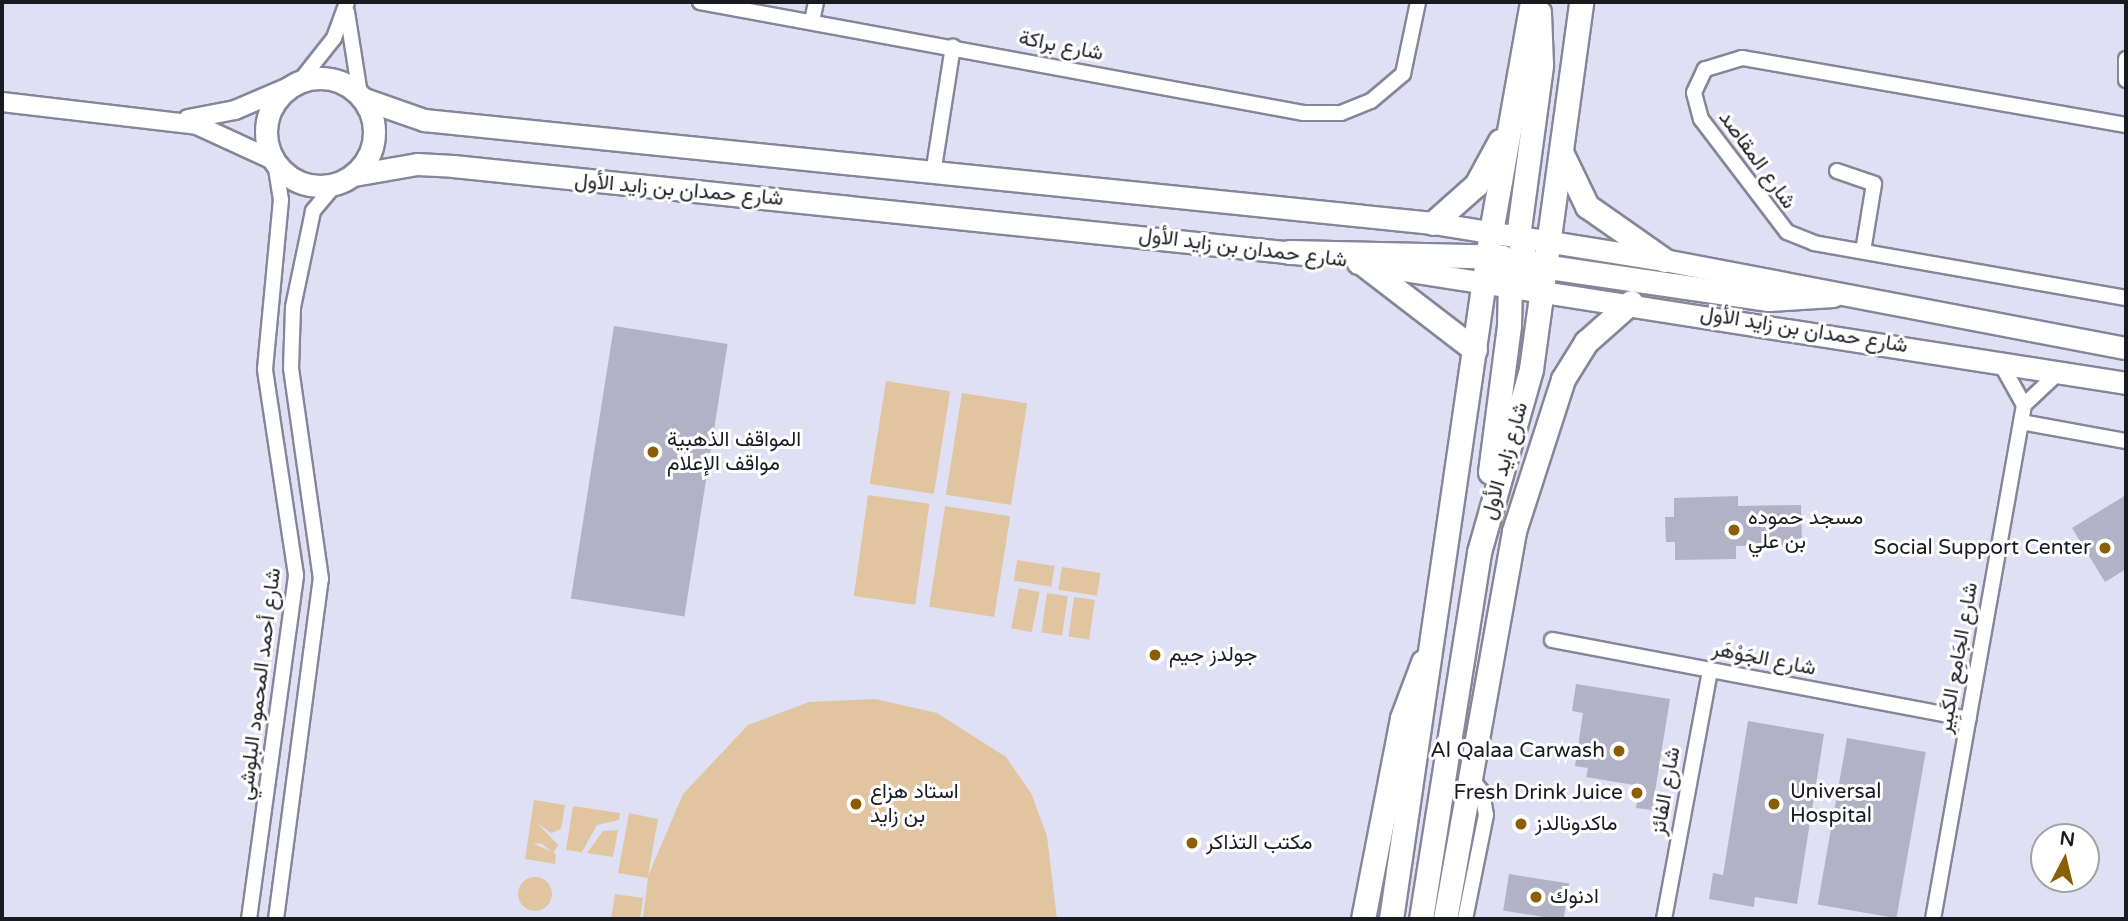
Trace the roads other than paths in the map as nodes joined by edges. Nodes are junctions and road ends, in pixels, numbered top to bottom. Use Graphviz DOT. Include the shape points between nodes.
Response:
graph roads {
  1 [pos="347,2"];
  2 [pos="700,2"];
  3 [pos="816,2"];
  4 [pos="1418,2"];
  5 [pos="1532,2"];
  6 [pos="1538,2"];
  7 [pos="1581,2"];
  8 [pos="812,20"];
  9 [pos="953,47"];
  10 [pos="2126,59"];
  11 [pos="2126,80"];
  12 [pos="295,83"];
  13 [pos="362,96"];
  14 [pos="2,102"];
  15 [pos="176,121"];
  16 [pos="2126,125"];
  17 [pos="1509,126"];
  18 [pos="1562,154"];
  19 [pos="274,162"];
  20 [pos="1837,171"];
  21 [pos="933,174"];
  22 [pos="345,179"];
  23 [pos="1433,223"];
  24 [pos="1491,232"];
  25 [pos="1546,241"];
  26 [pos="1863,251"];
  27 [pos="1289,252"];
  28 [pos="1664,260"];
  29 [pos="1363,264"];
  30 [pos="1517,265"];
  31 [pos="1485,281"];
  32 [pos="1833,295"];
  33 [pos="2126,298"];
  34 [pos="1631,302"];
  35 [pos="2126,348"];
  36 [pos="1475,350"];
  37 [pos="2000,362"];
  38 [pos="1531,369"];
  39 [pos="2059,372"];
  40 [pos="2126,383"];
  41 [pos="2024,405"];
  42 [pos="2021,422"];
  43 [pos="2126,441"];
  44 [pos="1514,531"];
  45 [pos="1479,552"];
  46 [pos="1437,631"];
  47 [pos="1552,640"];
  48 [pos="1710,670"];
  49 [pos="1969,719"];
  50 [pos="1469,777"];
  51 [pos="250,919"];
  52 [pos="276,919"];
  53 [pos="1363,919"];
  54 [pos="1391,919"];
  55 [pos="1421,919"];
  56 [pos="1445,919"];
  57 [pos="1465,919"];
  58 [pos="1664,919"];
  59 [pos="1933,919"];
  1 -- 12 [label="street" via="325,54"];
  1 -- 13 [label="street"];
  2 -- 8 [label="street, شارع براكة"];
  3 -- 8 [label="street"];
  4 -- 9 [label="street, شارع براكة" via="1403,74 1371,101 1341,113 1303,113"];
  5 -- 17 [label="main road, شارع زايد الأول"];
  6 -- 30 [label="main road" via="1541,65"];
  7 -- 18 [label="main road, شارع زايد الأول"];
  8 -- 9 [label="street, شارع براكة"];
  9 -- 21 [label="street"];
  10 -- 11 [label="street"];
  12 -- 13 [label="main road" via="332,79"];
  12 -- 15 [label="street" via="235,110"];
  12 -- 19 [label="main road" via="267,119"];
  13 -- 21 [label="main road, شارع حمدان بن زايد الأول" via="424,120"];
  13 -- 22 [label="main road" via="372,114 373,147"];
  14 -- 15 [label="street"];
  15 -- 19 [label="street" via="217,131"];
  16 -- 26 [label="street, شارع المقاصد" via="1742,58 1705,69 1694,93 1701,119 1769,216 1800,239"];
  17 -- 23 [label="main road" via="1476,185"];
  17 -- 24 [label="main road, شارع زايد الأول"];
  18 -- 25 [label="main road, شارع زايد الأول"];
  18 -- 28 [label="main road" via="1587,206"];
  19 -- 22 [label="main road" via="309,185"];
  19 -- 51 [label="street, شارع أحمد المحمود البلوشي" via="281,200 265,369 296,575"];
  20 -- 26 [label="street" via="1874,184"];
  21 -- 23 [label="main road, شارع حمدان بن زايد الأول"];
  22 -- 27 [label="main road, شارع حمدان بن زايد الأول" via="417,164 453,166"];
  22 -- 52 [label="street" via="313,211 293,307 291,368 321,579"];
  23 -- 24 [label="main road, شارع حمدان بن زايد الأول"];
  24 -- 30 [label="main road, شارع زايد الأول"];
  25 -- 28 [label="main road, شارع حمدان بن زايد الأول"];
  25 -- 30 [label="main road, شارع زايد الأول"];
  26 -- 33 [label="street, شارع المقاصد"];
  27 -- 29 [label="main road, شارع حمدان بن زايد الأول"];
  27 -- 30 [label="main road"];
  28 -- 32 [label="main road, شارع حمدان بن زايد الأول"];
  29 -- 31 [label="main road, شارع حمدان بن زايد الأول"];
  29 -- 36 [label="main road"];
  30 -- 31 [label="main road, شارع زايد الأول"];
  30 -- 32 [label="main road" via="1769,299"];
  30 -- 34 [label="main road, شارع حمدان بن زايد الأول"];
  30 -- 38 [label="main road, شارع زايد الأول"];
  30 -- 45 [label="main road"];
  31 -- 36 [label="main road, شارع زايد الأول"];
  32 -- 35 [label="main road, شارع حمدان بن زايد الأول"];
  34 -- 37 [label="main road, شارع حمدان بن زايد الأول"];
  34 -- 44 [label="main road" via="1586,342 1563,379"];
  36 -- 46 [label="main road, شارع زايد الأول"];
  37 -- 39 [label="main road, شارع حمدان بن زايد الأول"];
  37 -- 41 [label="street"];
  38 -- 44 [label="main road"];
  38 -- 45 [label="main road, شارع زايد الأول"];
  39 -- 40 [label="main road, شارع حمدان بن زايد الأول"];
  39 -- 41 [label="street"];
  41 -- 42 [label="street, شارع الجَامِع الكَبِير"];
  42 -- 43 [label="street"];
  42 -- 49 [label="street, شارع الجَامِع الكَبِير"];
  44 -- 50 [label="main road"];
  45 -- 55 [label="main road, شارع زايد الأول"];
  46 -- 53 [label="main road" via="1402,718"];
  46 -- 54 [label="main road, شارع زايد الأول"];
  47 -- 48 [label="street, شارع الجَوْهَر"];
  48 -- 49 [label="street, شارع الجَوْهَر"];
  48 -- 58 [label="street, شارع الفائز"];
  49 -- 59 [label="street, شارع الجَامِع الكَبِير"];
  50 -- 56 [label="main road"];
  50 -- 57 [label="street" via="1482,792 1486,815"];
}
